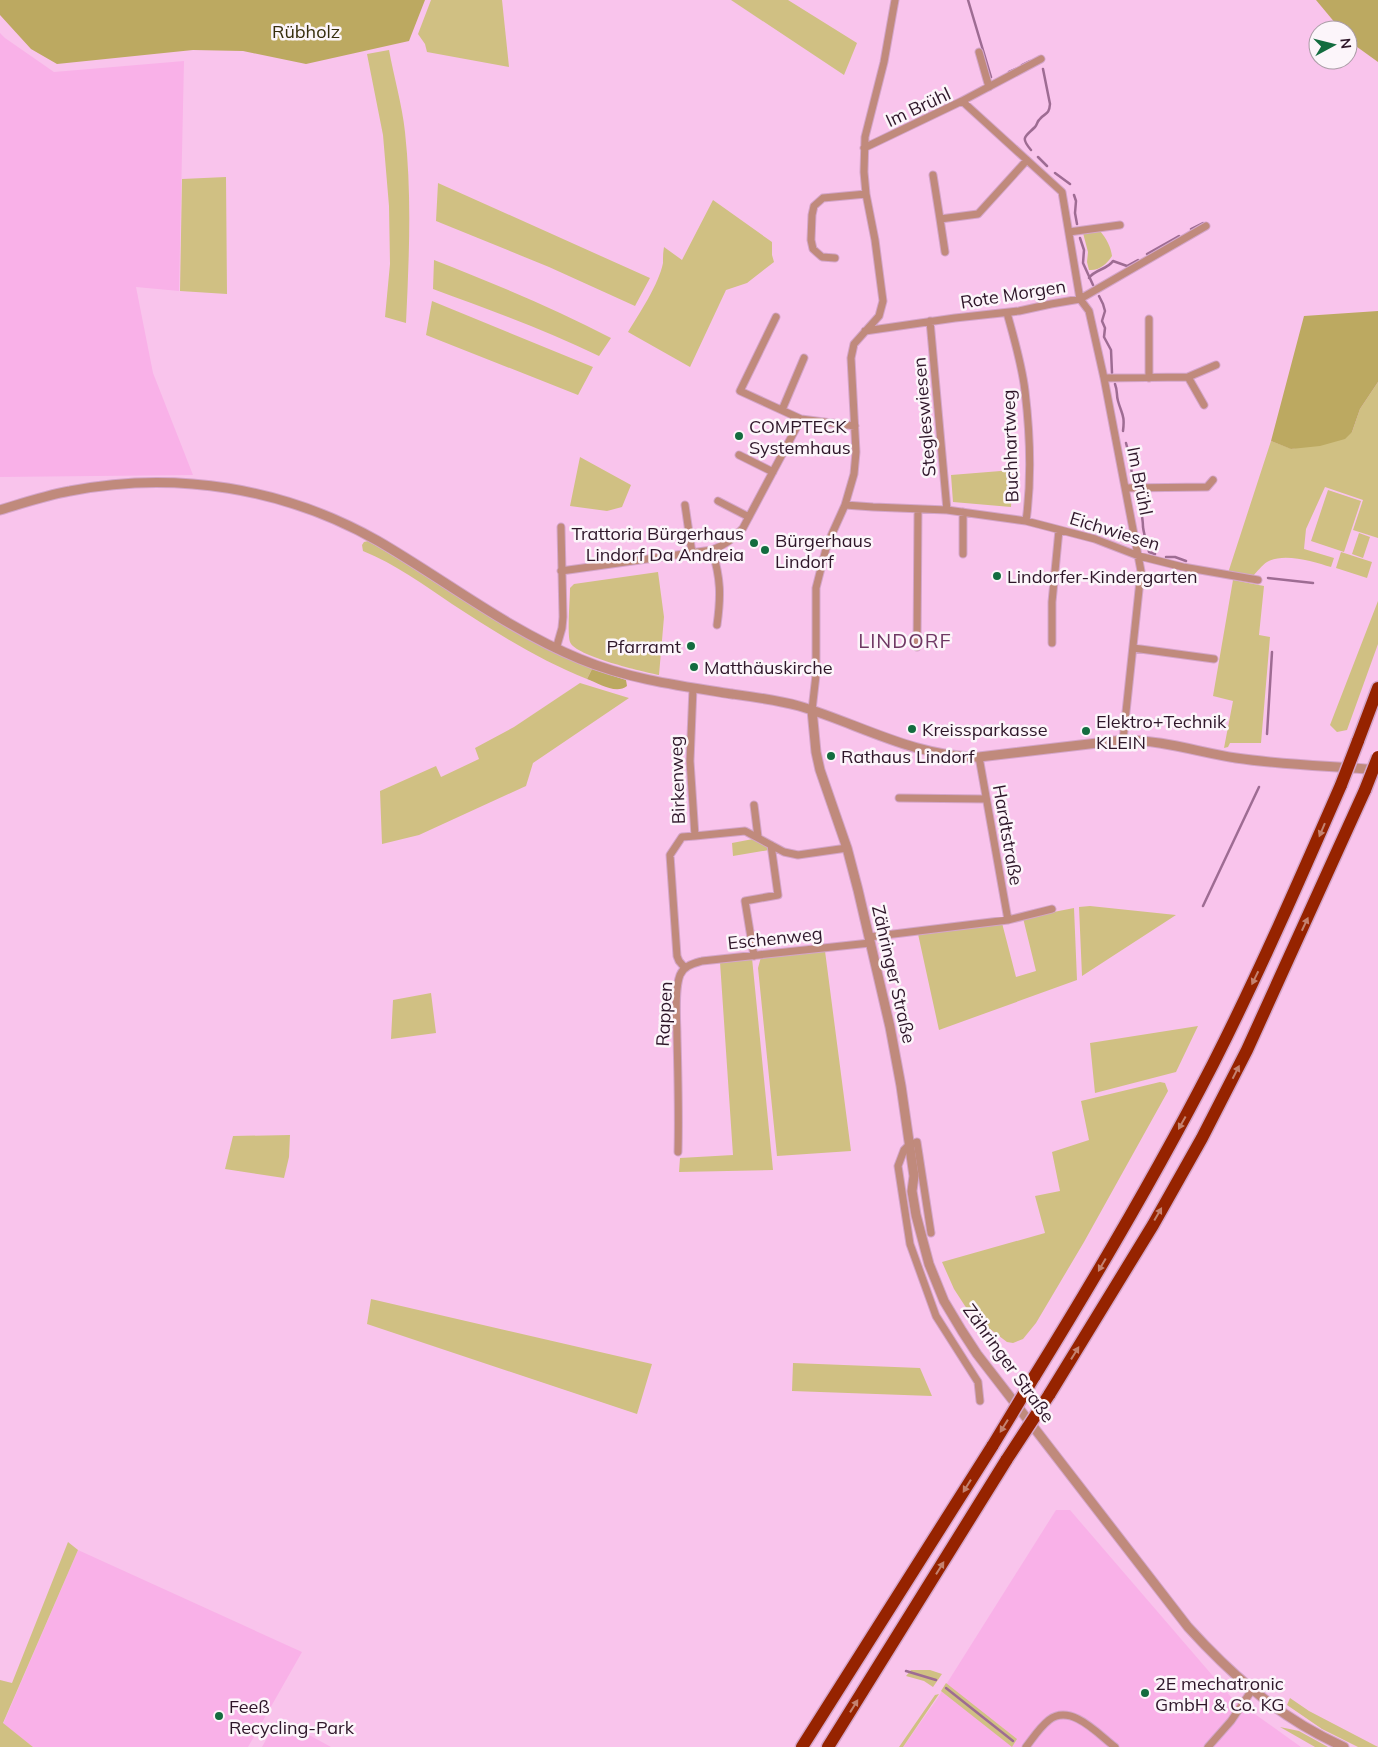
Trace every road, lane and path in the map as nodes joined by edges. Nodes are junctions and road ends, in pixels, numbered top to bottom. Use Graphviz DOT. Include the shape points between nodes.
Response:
graph roads {
  1 [pos="895,0"];
  2 [pos="979,52"];
  3 [pos="1041,59"];
  4 [pos="989,87"];
  5 [pos="962,101"];
  6 [pos="864,148"];
  7 [pos="1027,160"];
  8 [pos="932,175"];
  9 [pos="866,194"];
  10 [pos="940,219"];
  11 [pos="1120,224"];
  12 [pos="1206,226"];
  13 [pos="1069,232"];
  14 [pos="946,252"];
  15 [pos="835,258"];
  16 [pos="1080,299"];
  17 [pos="1007,313"];
  18 [pos="776,317"];
  19 [pos="1149,320"];
  20 [pos="930,321"];
  21 [pos="865,331"];
  22 [pos="804,358"];
  23 [pos="1216,365"];
  24 [pos="1188,377"];
  25 [pos="1104,378"];
  26 [pos="1149,378"];
  27 [pos="1204,405"];
  28 [pos="782,410"];
  29 [pos="801,419"];
  30 [pos="855,426"];
  31 [pos="739,455"];
  32 [pos="773,472"];
  33 [pos="1213,480"];
  34 [pos="1126,488"];
  35 [pos="718,501"];
  36 [pos="686,504"];
  37 [pos="845,505"];
  38 [pos="918,509"];
  39 [pos="0,510"];
  40 [pos="947,510"];
  41 [pos="962,512"];
  42 [pos="749,517"];
  43 [pos="1026,521"];
  44 [pos="561,527"];
  45 [pos="1059,530"];
  46 [pos="712,550"];
  47 [pos="692,553"];
  48 [pos="963,554"];
  49 [pos="1138,556"];
  50 [pos="561,571"];
  51 [pos="1258,580"];
  52 [pos="717,625"];
  53 [pos="1052,643"];
  54 [pos="917,647"];
  55 [pos="1133,648"];
  56 [pos="556,649"];
  57 [pos="1214,659"];
  58 [pos="693,688"];
  59 [pos="1378,688"];
  60 [pos="812,710"];
  61 [pos="1123,740"];
  62 [pos="978,756"];
  63 [pos="1378,757"];
  64 [pos="1378,770"];
  65 [pos="899,798"];
  66 [pos="986,799"];
  67 [pos="754,805"];
  68 [pos="695,836"];
  69 [pos="758,837"];
  70 [pos="771,845"];
  71 [pos="847,848"];
  72 [pos="1052,909"];
  73 [pos="1008,920"];
  74 [pos="870,940"];
  75 [pos="754,956"];
  76 [pos="685,968"];
  77 [pos="909,1145"];
  78 [pos="678,1152"];
  79 [pos="931,1233"];
  80 [pos="980,1401"];
  81 [pos="1252,1690"];
  82 [pos="802,1747"];
  83 [pos="828,1747"];
  84 [pos="1026,1747"];
  85 [pos="1115,1747"];
  86 [pos="1208,1747"];
  87 [pos="1344,1747"];
  1 -- 6 [label="street"];
  2 -- 4 [label="street"];
  3 -- 4 [label="street"];
  4 -- 5 [label="street"];
  5 -- 6 [label="street, Im Brühl"];
  5 -- 7 [label="street, Im Brühl"];
  6 -- 9 [label="street"];
  7 -- 10 [label="street" via="978,214"];
  7 -- 13 [label="street, Im Brühl" via="1062,192"];
  8 -- 10 [label="street"];
  9 -- 15 [label="street" via="823,198 814,206 813,249 822,257"];
  9 -- 21 [label="street" via="883,301 879,316"];
  10 -- 14 [label="street"];
  11 -- 13 [label="street"];
  12 -- 16 [label="street, Rote Morgen"];
  13 -- 16 [label="street, Im Brühl"];
  16 -- 17 [label="street, Rote Morgen"];
  16 -- 25 [label="street, Im Brühl" via="1089,310"];
  17 -- 20 [label="street, Rote Morgen"];
  17 -- 43 [label="street, Buchhartweg" via="1025,390 1029,473"];
  18 -- 28 [label="street" via="740,391"];
  19 -- 26 [label="street"];
  20 -- 21 [label="street, Rote Morgen"];
  20 -- 40 [label="street, Stegleswiesen"];
  21 -- 30 [label="street" via="854,344 851,358"];
  22 -- 28 [label="street"];
  23 -- 24 [label="street"];
  24 -- 26 [label="street"];
  24 -- 27 [label="street"];
  25 -- 26 [label="street"];
  25 -- 34 [label="street, Im Brühl"];
  28 -- 29 [label="street"];
  29 -- 30 [label="street"];
  29 -- 32 [label="street"];
  30 -- 37 [label="street" via="854,474"];
  31 -- 32 [label="street"];
  32 -- 42 [label="street"];
  33 -- 34 [label="street" via="1207,487"];
  34 -- 49 [label="street, Im Brühl"];
  35 -- 42 [label="street"];
  36 -- 47 [label="street"];
  37 -- 38 [label="street, Eichwiesen"];
  37 -- 60 [label="street" via="827,545 816,588 816,674"];
  38 -- 40 [label="street, Eichwiesen"];
  38 -- 54 [label="street"];
  39 -- 56 [label="street" via="68,491 125,483 203,484 268,496 330,517 376,540"];
  40 -- 41 [label="street, Eichwiesen"];
  41 -- 43 [label="street, Eichwiesen"];
  41 -- 48 [label="street"];
  42 -- 46 [label="street" via="735,537"];
  43 -- 45 [label="street, Eichwiesen"];
  44 -- 50 [label="street"];
  45 -- 49 [label="street, Eichwiesen" via="1095,539"];
  45 -- 53 [label="street" via="1052,602"];
  46 -- 47 [label="street"];
  46 -- 52 [label="street" via="721,596"];
  47 -- 50 [label="street"];
  49 -- 51 [label="street, Eichwiesen"];
  49 -- 55 [label="street, Im Brühl" via="1140,571"];
  50 -- 56 [label="street" via="563,617"];
  55 -- 57 [label="street"];
  55 -- 61 [label="street, Im Brühl"];
  56 -- 58 [label="street" via="602,668"];
  58 -- 60 [label="street" via="790,703"];
  58 -- 68 [label="street, Birkenweg" via="690,761"];
  59 -- 82 [label="highway, one-way, bridge" via="1307,865 1201,1087 1110,1252 993,1445"];
  60 -- 62 [label="street" via="900,742 937,752"];
  60 -- 71 [label="street, Zähringer Straße" via="820,770"];
  61 -- 62 [label="street"];
  61 -- 64 [label="street" via="1161,743 1238,758"];
  62 -- 66 [label="street, Hardtstraße"];
  83 -- 63 [label="highway, one-way, bridge" via="1049,1395 1202,1138 1247,1050"];
  65 -- 66 [label="street"];
  66 -- 73 [label="street, Hardtstraße"];
  67 -- 69 [label="street"];
  68 -- 69 [label="street, Birkenweg" via="745,831"];
  68 -- 76 [label="street, Rappen" via="682,837 670,855 677,956"];
  69 -- 70 [label="street, Birkenweg"];
  70 -- 71 [label="street, Birkenweg" via="798,855"];
  70 -- 75 [label="street" via="778,895 744,901"];
  71 -- 74 [label="street, Zähringer Straße"];
  72 -- 73 [label="street"];
  73 -- 74 [label="street"];
  74 -- 75 [label="street, Eschenweg"];
  74 -- 77 [label="street, Zähringer Straße" via="895,1051"];
  75 -- 76 [label="street, Eschenweg" via="702,961"];
  76 -- 78 [label="street, Rappen" via="680,975 677,995"];
  77 -- 79 [label="street" via="916,1142"];
  77 -- 80 [label="street" via="898,1166 910,1244 936,1316 978,1382"];
  77 -- 81 [label="street, Zähringer Straße" via="914,1176 912,1190 922,1241 944,1301 962,1331 1188,1627"];
  81 -- 86 [label="street"];
  81 -- 87 [label="street, Zähringer Straße" via="1300,1723"];
  84 -- 85 [label="street" via="1050,1719 1062,1715 1085,1723"];
}
